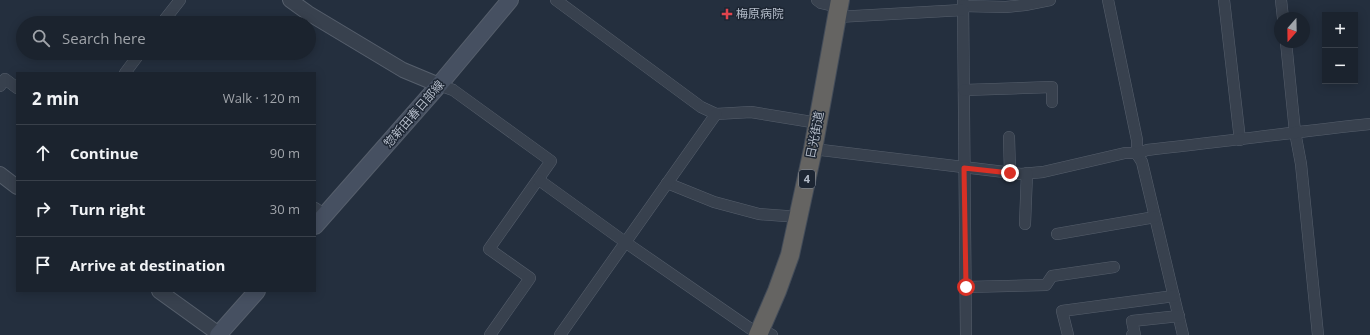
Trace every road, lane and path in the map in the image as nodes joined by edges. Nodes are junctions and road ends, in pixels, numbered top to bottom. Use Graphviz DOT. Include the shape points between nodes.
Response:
graph roads {
  1 [pos="180,0"];
  2 [pos="290,0"];
  3 [pos="510,0"];
  4 [pos="556,0"];
  5 [pos="818,0"];
  6 [pos="1050,0"];
  7 [pos="1108,0"];
  8 [pos="1224,0"];
  9 [pos="1281,0"];
  10 [pos="963,5"];
  11 [pos="838,8"];
  12 [pos="1282,12"];
  13 [pos="167,16"];
  14 [pos="313,16"];
  15 [pos="316,18"];
  16 [pos="1287,48"];
  17 [pos="135,60"];
  18 [pos="126,72"];
  19 [pos="439,85"];
  20 [pos="0,86"];
  21 [pos="16,87"];
  22 [pos="964,90"];
  23 [pos="1052,102"];
  24 [pos="716,114"];
  25 [pos="818,124"];
  26 [pos="1370,124"];
  27 [pos="1295,132"];
  28 [pos="1009,138"];
  29 [pos="1240,140"];
  30 [pos="813,149"];
  31 [pos="1137,154"];
  32 [pos="964,168"];
  33 [pos="1010,173"];
  34 [pos="0,174"];
  35 [pos="1027,174"];
  36 [pos="539,180"];
  37 [pos="667,183"];
  38 [pos="16,186"];
  39 [pos="318,216"];
  40 [pos="799,217"];
  41 [pos="1155,217"];
  42 [pos="1025,224"];
  43 [pos="1056,234"];
  44 [pos="625,242"];
  45 [pos="1114,267"];
  46 [pos="966,287"];
  47 [pos="160,292"];
  48 [pos="256,292"];
  49 [pos="1174,296"];
  50 [pos="1179,316"];
  51 [pos="762,333"];
  52 [pos="219,335"];
  53 [pos="490,335"];
  54 [pos="560,335"];
  55 [pos="966,335"];
  56 [pos="1068,335"];
  57 [pos="1132,335"];
  58 [pos="1183,335"];
  59 [pos="1318,335"];
  1 -- 13 [label="street"];
  2 -- 14 [label="street"];
  3 -- 19 [label="main road, 惣新田春日部線"];
  4 -- 24 [label="street" via="701,107"];
  5 -- 11 [label="street"];
  6 -- 10 [label="street" via="1025,6"];
  7 -- 31 [label="street" via="1137,140"];
  8 -- 29 [label="street"];
  9 -- 12 [label="street"];
  10 -- 11 [label="street"];
  10 -- 22 [label="street"];
  11 -- 25 [label="highway, 日光街道 / 4"];
  15 -- 19 [label="street" via="403,70"];
  16 -- 27 [label="street"];
  17 -- 18 [label="street"];
  19 -- 36 [label="street" via="453,90 551,161"];
  19 -- 39 [label="main road, 惣新田春日部線"];
  20 -- 21 [label="street" via="5,80"];
  22 -- 23 [label="street" via="1052,87"];
  22 -- 32 [label="street"];
  24 -- 25 [label="street" via="751,112"];
  24 -- 37 [label="street"];
  25 -- 30 [label="highway, 日光街道 / 4"];
  26 -- 27 [label="street"];
  27 -- 29 [label="street"];
  27 -- 59 [label="street" via="1301,164"];
  28 -- 33 [label="street"];
  29 -- 31 [label="street" via="1147,150"];
  30 -- 32 [label="street"];
  30 -- 40 [label="highway, 日光街道 / 4"];
  31 -- 35 [label="street" via="1125,153"];
  31 -- 41 [label="street" via="1142,162"];
  32 -- 33 [label="street"];
  32 -- 46 [label="street"];
  33 -- 35 [label="street"];
  34 -- 38 [label="street"];
  35 -- 42 [label="street"];
  36 -- 44 [label="street"];
  36 -- 53 [label="street" via="489,249 530,278"];
  37 -- 40 [label="street" via="714,202 759,214"];
  37 -- 44 [label="street"];
  40 -- 51 [label="highway, 日光街道 / 4" via="790,255"];
  41 -- 43 [label="street"];
  41 -- 49 [label="street"];
  44 -- 51 [label="street"];
  44 -- 54 [label="street"];
  45 -- 46 [label="street" via="1052,276 1046,285"];
  46 -- 55 [label="street"];
  47 -- 52 [label="street"];
  48 -- 52 [label="main road"];
  49 -- 50 [label="street"];
  49 -- 56 [label="street" via="1062,311"];
  50 -- 57 [label="street" via="1132,321"];
  50 -- 58 [label="street"];
}
